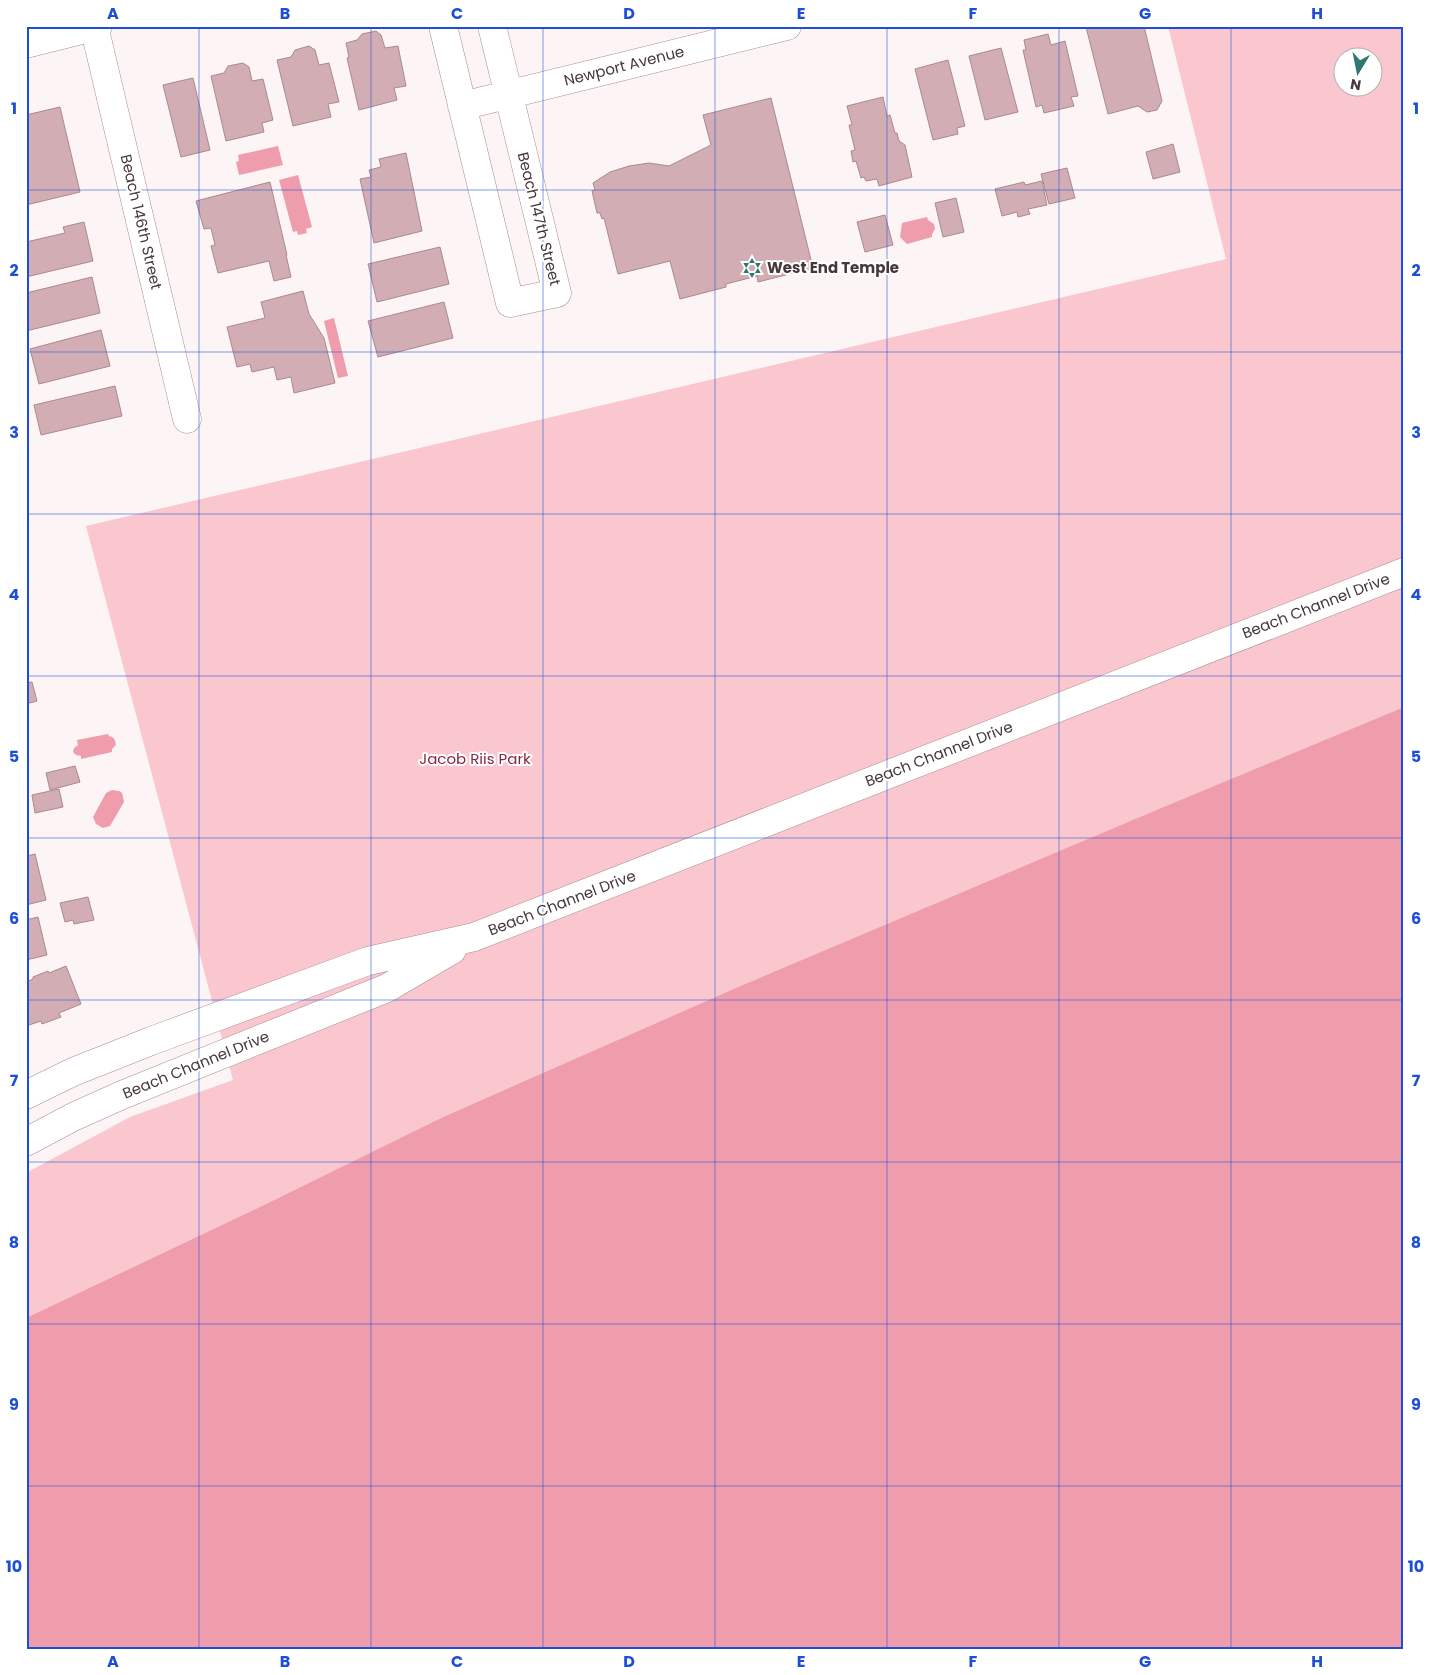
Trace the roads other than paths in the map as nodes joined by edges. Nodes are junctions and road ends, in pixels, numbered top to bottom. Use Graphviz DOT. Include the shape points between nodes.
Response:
graph roads {
  1 [pos="443,26"];
  2 [pos="492,26"];
  3 [pos="787,26"];
  4 [pos="95,27"];
  5 [pos="26,44"];
  6 [pos="509,94"];
  7 [pos="462,106"];
  8 [pos="187,419"];
  9 [pos="1404,572"];
  10 [pos="474,937"];
  11 [pos="26,1095"];
  12 [pos="26,1142"];
  1 -- 7 [label="main road, Beach 147th Street"];
  2 -- 6 [label="main road, Beach 147th Street"];
  3 -- 6 [label="main road, Newport Avenue"];
  4 -- 5 [label="main road"];
  4 -- 8 [label="main road, Beach 146th Street"];
  6 -- 7 [label="main road, Newport Avenue"];
  6 -- 7 [label="main road, Beach 147th Street" via="557,293 510,303"];
  9 -- 10 [label="main road, Beach Channel Drive"];
  10 -- 11 [label="main road, Beach Channel Drive" via="368,961 151,1041"];
  10 -- 12 [label="main road, Beach Channel Drive" via="387,988 122,1095"];
}
